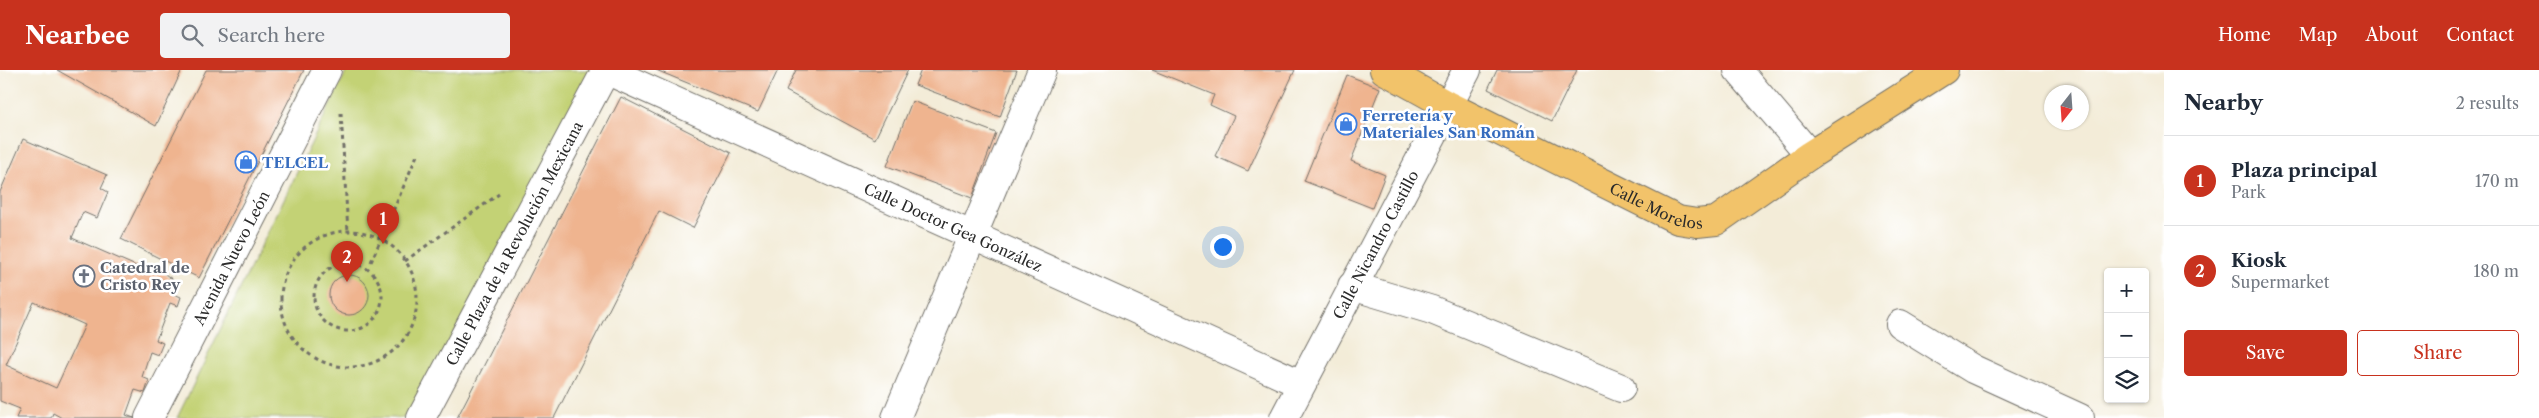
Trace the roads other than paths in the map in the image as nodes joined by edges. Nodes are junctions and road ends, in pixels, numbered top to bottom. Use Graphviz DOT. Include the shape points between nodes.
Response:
graph roads {
  1 [pos="327,70"];
  2 [pos="606,70"];
  3 [pos="1042,70"];
  4 [pos="1384,70"];
  5 [pos="1466,70"];
  6 [pos="1738,70"];
  7 [pos="1944,70"];
  8 [pos="1447,105"];
  9 [pos="1810,155"];
  10 [pos="974,235"];
  11 [pos="1352,286"];
  12 [pos="1900,324"];
  13 [pos="1301,384"];
  14 [pos="1621,388"];
  15 [pos="149,418"];
  16 [pos="421,418"];
  17 [pos="896,418"];
  18 [pos="1284,418"];
  19 [pos="2080,418"];
  1 -- 15 [label="street, Avenida Nuevo León"];
  2 -- 10 [label="street, Calle Doctor Gea González"];
  2 -- 16 [label="street, Calle Plaza de la Revolución Mexicana"];
  3 -- 10 [label="street"];
  4 -- 8 [label="main road, Calle Morelos"];
  5 -- 8 [label="street, Calle Nicandro Castillo"];
  6 -- 9 [label="street"];
  7 -- 9 [label="main road, Calle Morelos"];
  8 -- 9 [label="main road, Calle Morelos" via="1678,220 1696,223 1716,221"];
  8 -- 11 [label="street, Calle Nicandro Castillo"];
  10 -- 13 [label="street, Calle Doctor Gea González"];
  10 -- 17 [label="street"];
  11 -- 13 [label="street, Calle Nicandro Castillo"];
  11 -- 14 [label="street" via="1432,310"];
  12 -- 19 [label="street" via="1973,369"];
  13 -- 18 [label="street, Calle Nicandro Castillo"];
}
